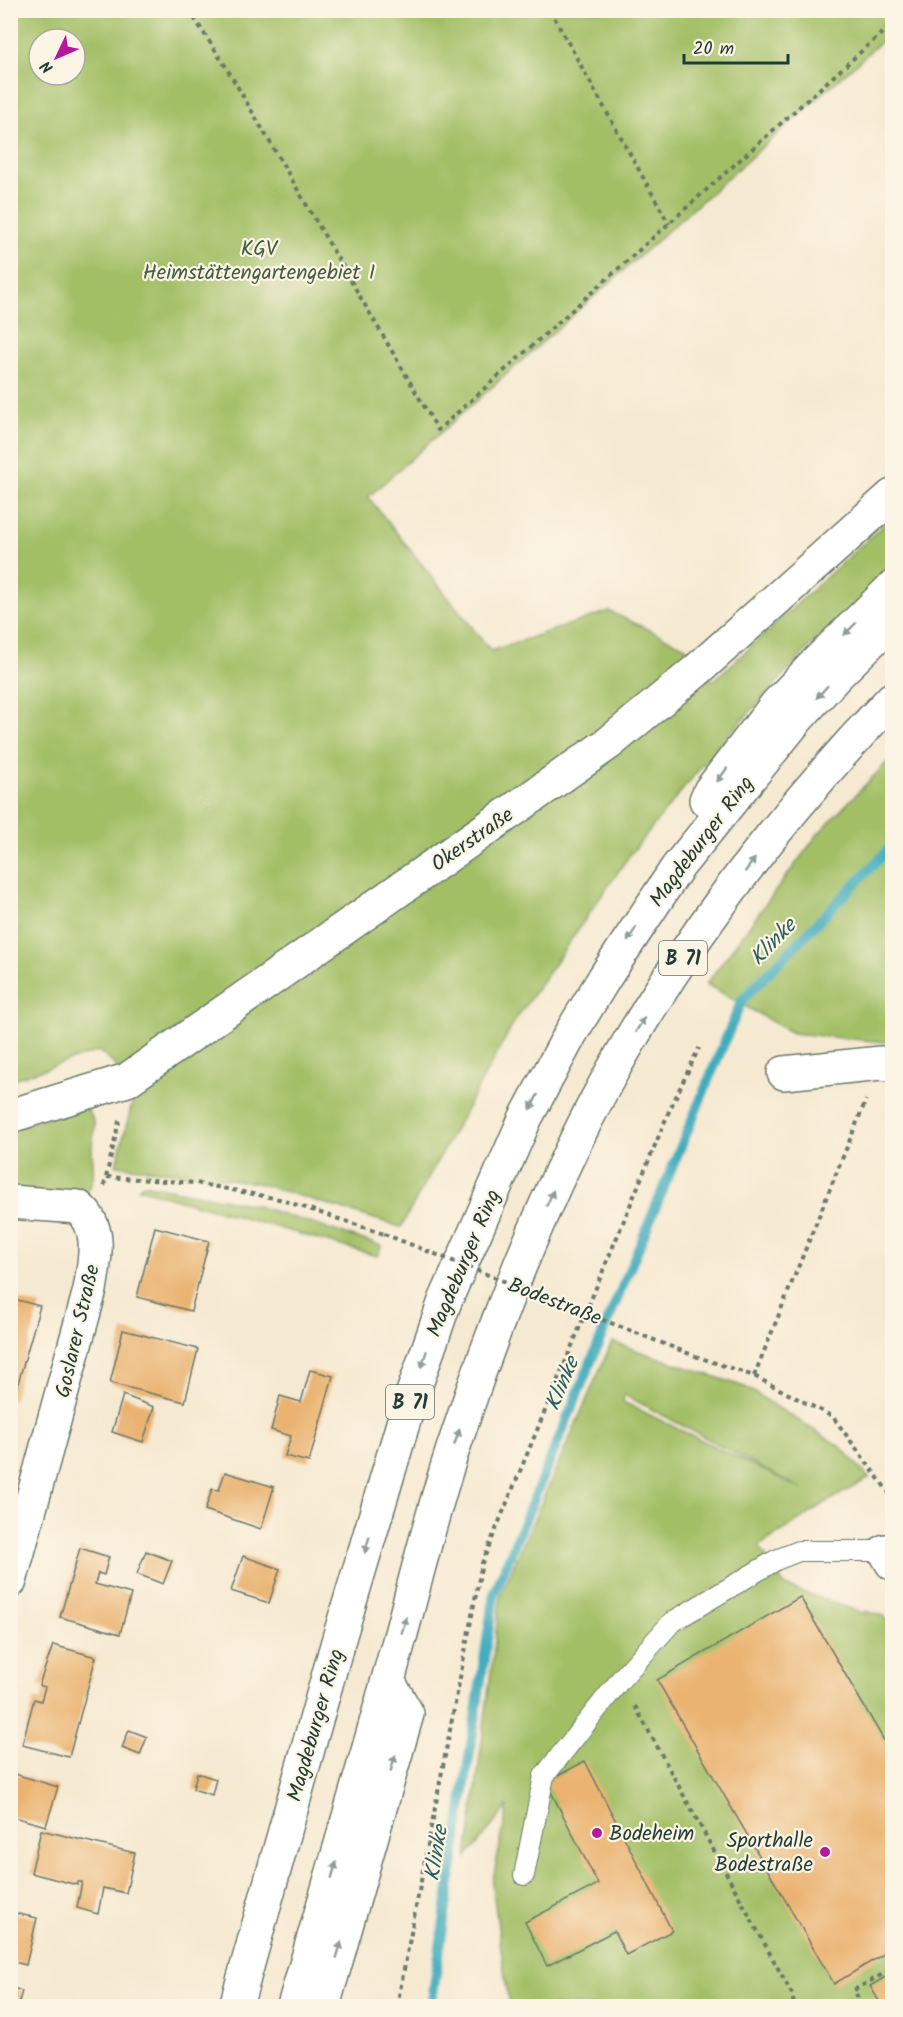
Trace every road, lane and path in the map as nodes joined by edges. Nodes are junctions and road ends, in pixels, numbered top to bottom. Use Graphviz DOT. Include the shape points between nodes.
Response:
graph roads {
  1 [pos="189,10"];
  2 [pos="550,10"];
  3 [pos="892,24"];
  4 [pos="669,224"];
  5 [pos="892,496"];
  6 [pos="892,588"];
  7 [pos="892,621"];
  8 [pos="892,699"];
  9 [pos="677,868"];
  10 [pos="699,1048"];
  11 [pos="887,1063"];
  12 [pos="784,1073"];
  13 [pos="127,1080"];
  14 [pos="10,1116"];
  15 [pos="107,1177"];
  16 [pos="10,1202"];
  17 [pos="93,1227"];
  18 [pos="754,1376"];
  19 [pos="889,1557"];
  20 [pos="10,1581"];
  21 [pos="621,1679"];
  22 [pos="388,1681"];
  23 [pos="524,1875"];
  24 [pos="892,1969"];
  25 [pos="240,1992"];
  26 [pos="228,2007"];
  27 [pos="294,2007"];
  28 [pos="323,2007"];
  29 [pos="396,2007"];
  30 [pos="794,2007"];
  31 [pos="862,2007"];
  1 -- 4 [label="path" via="438,430"];
  2 -- 4 [label="path"];
  3 -- 4 [label="path"];
  5 -- 13 [label="main road, Okerstraße" via="609,743"];
  6 -- 9 [label="main road, one-way" via="776,705 742,747 710,791"];
  7 -- 9 [label="main road, Magdeburger Ring / B 71, one-way" via="797,719"];
  22 -- 8 [label="main road, B 71, one-way" via="474,1388 548,1203 597,1101 644,1018 717,909 807,793"];
  9 -- 25 [label="main road, Magdeburger Ring / B 71, one-way" via="605,977 540,1090 445,1301 407,1410 357,1577"];
  10 -- 29 [label="path" via="670,1109 482,1563"];
  11 -- 12 [label="main road"];
  11 -- 18 [label="path"];
  13 -- 14 [label="main road, Okerstraße"];
  13 -- 15 [label="path"];
  15 -- 17 [label="path"];
  15 -- 18 [label="path, Bodestraße, bridge" via="195,1183 279,1199 384,1233"];
  16 -- 17 [label="main road" via="76,1206 87,1214"];
  17 -- 20 [label="main road, Goslarer Straße" via="95,1258 90,1290"];
  18 -- 19 [label="path, Bodestraße" via="833,1417 892,1497"];
  19 -- 21 [label="lane" via="799,1551 776,1560 672,1622"];
  21 -- 23 [label="lane" via="544,1776"];
  21 -- 30 [label="path" via="792,1994"];
  27 -- 22 [label="main road, B 71, one-way"];
  28 -- 22 [label="main road, one-way" via="406,1714"];
  24 -- 31 [label="path" via="854,1990"];
  25 -- 26 [label="main road, Magdeburger Ring"];
}
